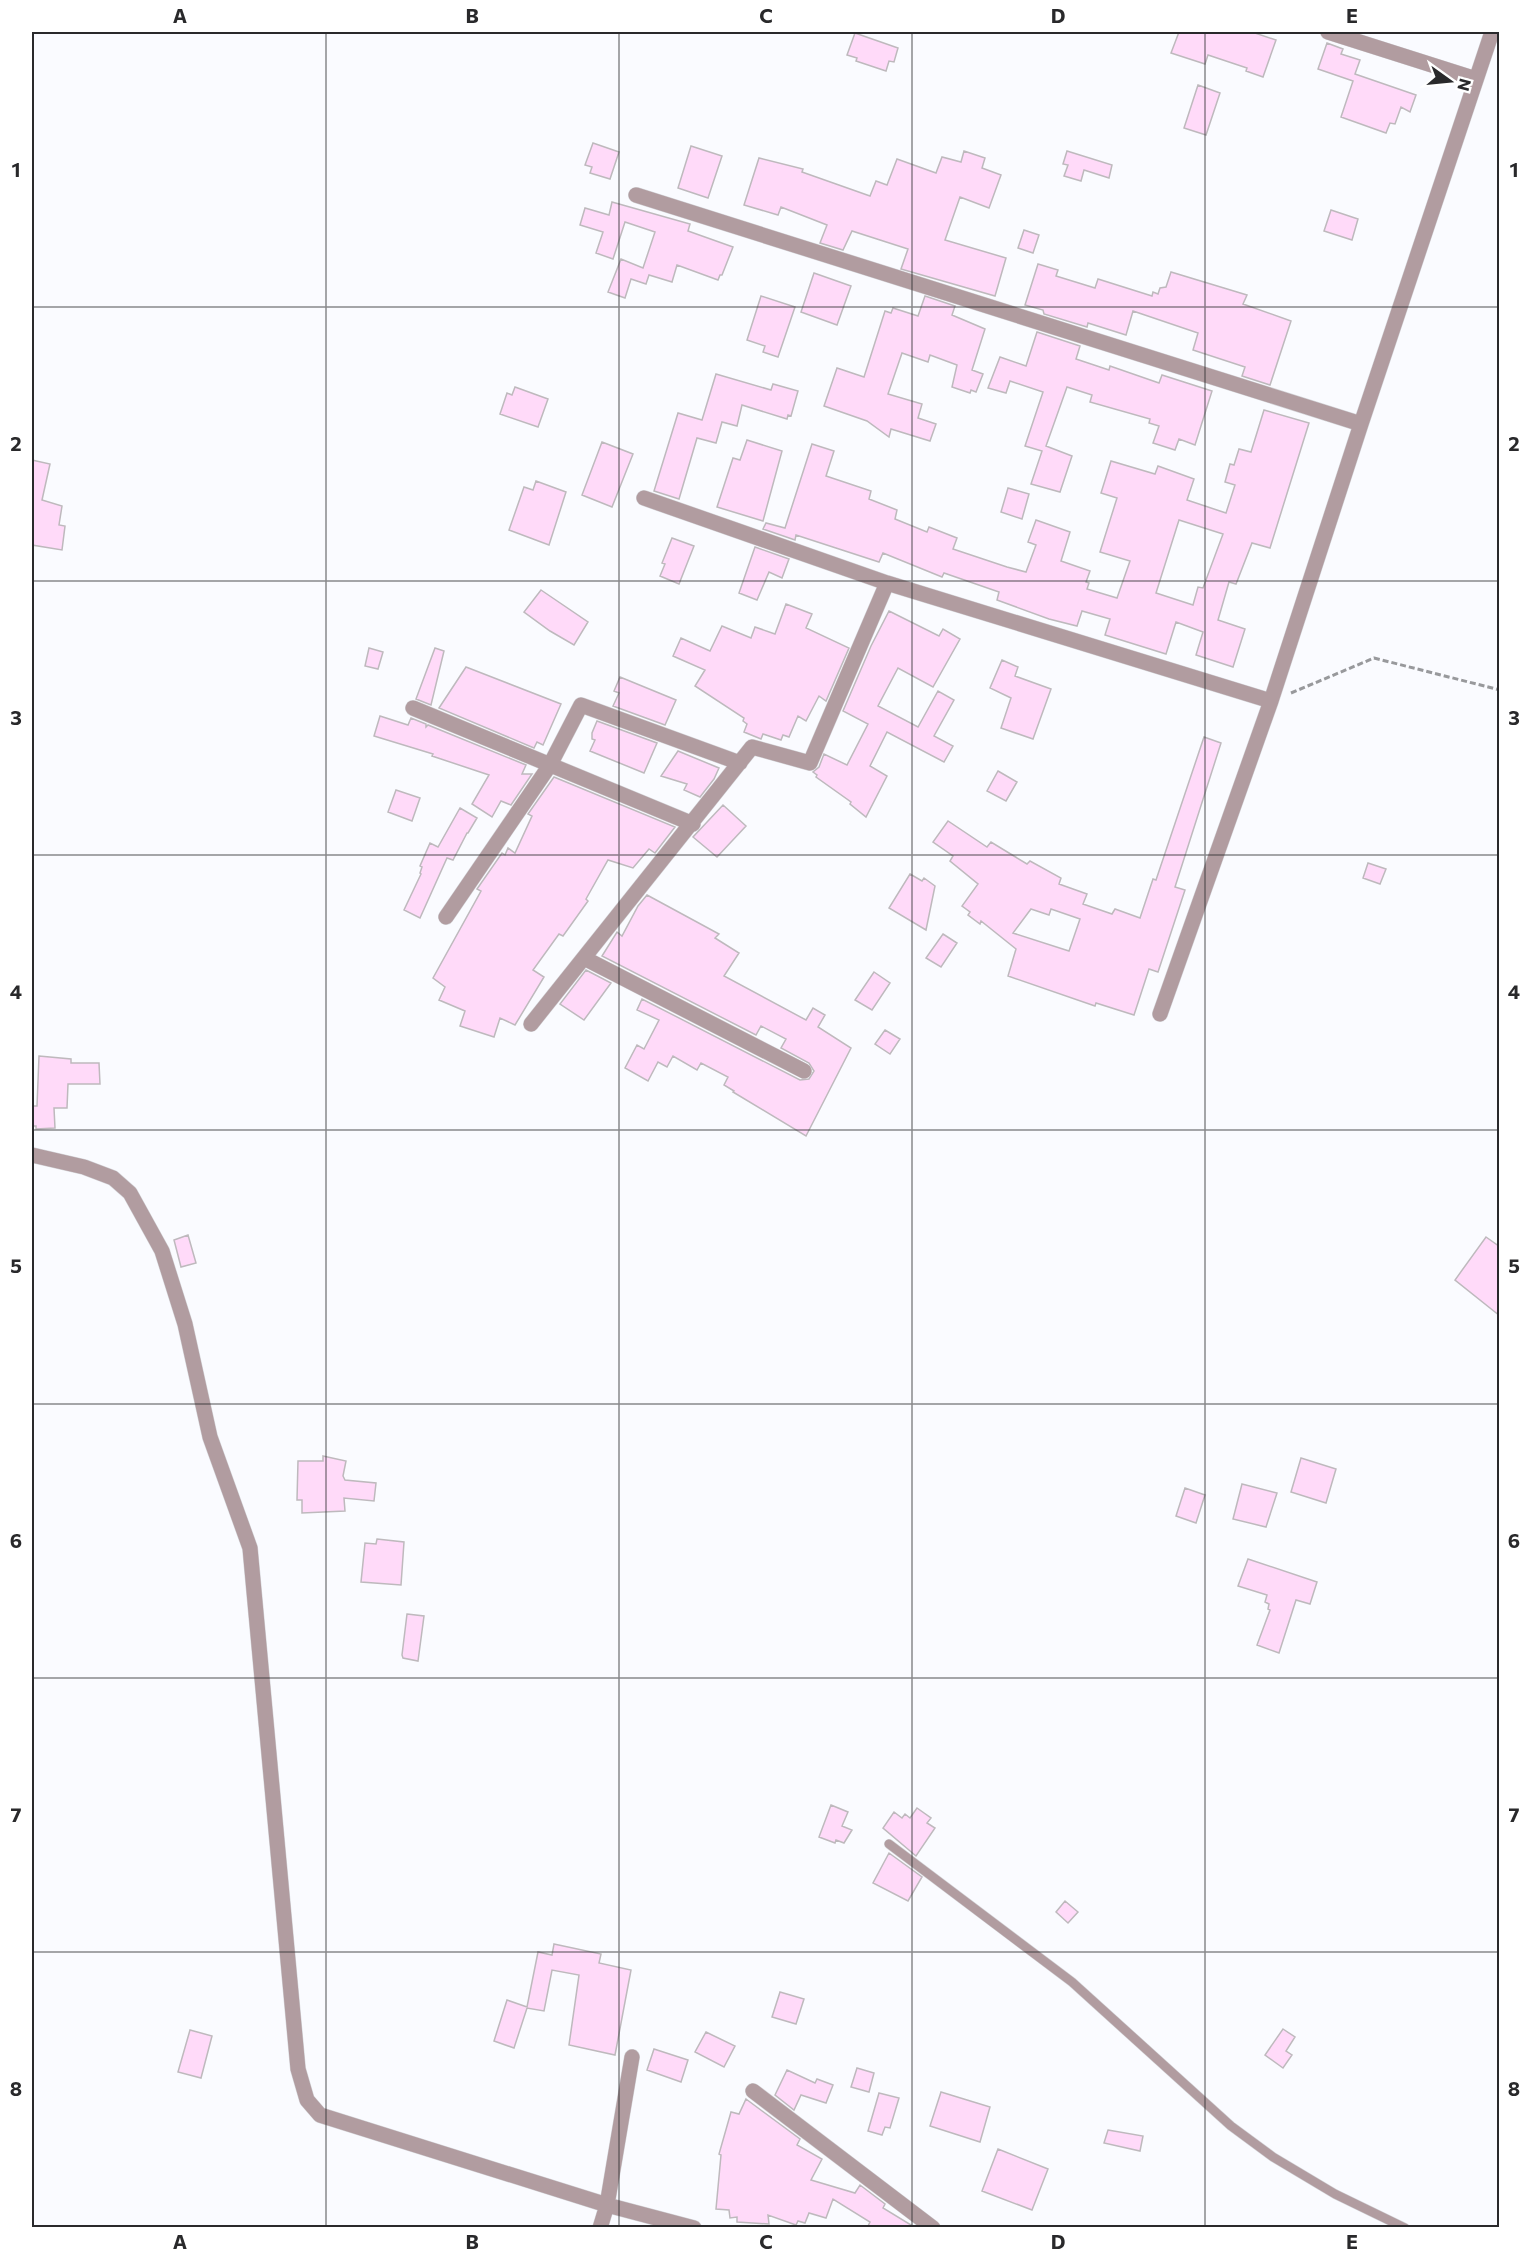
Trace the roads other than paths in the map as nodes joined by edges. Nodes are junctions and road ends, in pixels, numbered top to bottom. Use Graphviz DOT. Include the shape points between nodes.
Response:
graph roads {
  1 [pos="1328,32"];
  2 [pos="1492,32"];
  3 [pos="1476,79"];
  4 [pos="636,195"];
  5 [pos="1361,424"];
  6 [pos="644,498"];
  7 [pos="887,583"];
  8 [pos="1271,701"];
  9 [pos="413,708"];
  10 [pos="740,763"];
  11 [pos="550,765"];
  12 [pos="693,824"];
  13 [pos="446,917"];
  14 [pos="584,958"];
  15 [pos="1160,1014"];
  16 [pos="531,1024"];
  17 [pos="804,1071"];
  18 [pos="32,1155"];
  19 [pos="889,1844"];
  20 [pos="632,2057"];
  21 [pos="753,2091"];
  22 [pos="607,2205"];
  23 [pos="600,2228"];
  24 [pos="694,2228"];
  25 [pos="933,2228"];
  26 [pos="1405,2228"];
  1 -- 3 [label="street"];
  2 -- 3 [label="street"];
  3 -- 5 [label="street"];
  4 -- 5 [label="street"];
  5 -- 8 [label="street"];
  6 -- 7 [label="street"];
  7 -- 8 [label="street"];
  7 -- 10 [label="street" via="810,763 753,747"];
  8 -- 15 [label="street"];
  9 -- 11 [label="street"];
  10 -- 11 [label="street" via="581,705"];
  10 -- 12 [label="street"];
  11 -- 12 [label="street"];
  11 -- 13 [label="street"];
  12 -- 14 [label="street"];
  14 -- 16 [label="street"];
  14 -- 17 [label="street"];
  18 -- 22 [label="street" via="84,1167 112,1178 130,1192 162,1251 185,1324 210,1437 250,1548 298,2069 307,2100 320,2115"];
  19 -- 26 [label="lane" via="1072,1982 1273,2157 1335,2194"];
  20 -- 22 [label="street"];
  21 -- 25 [label="street"];
  22 -- 23 [label="street"];
  22 -- 24 [label="street"];
}
